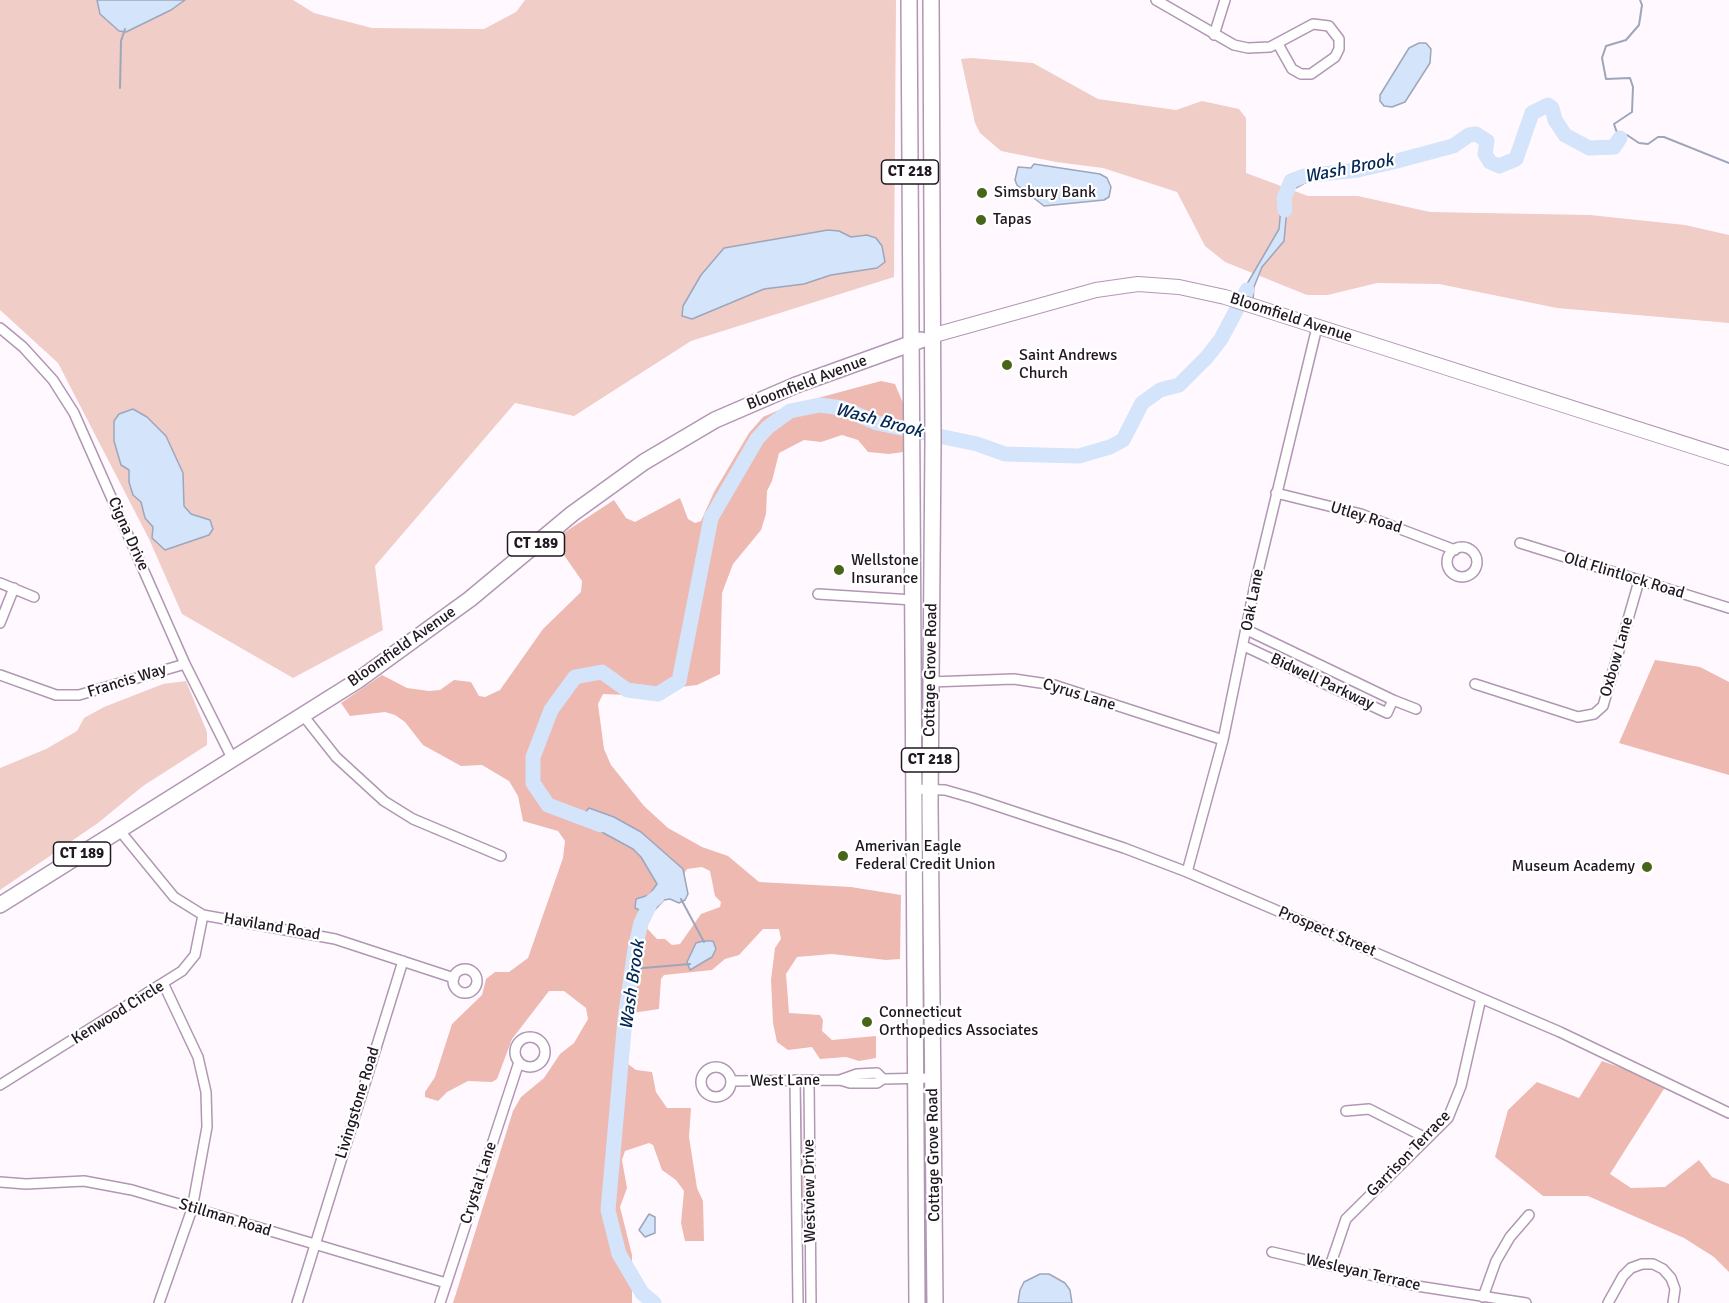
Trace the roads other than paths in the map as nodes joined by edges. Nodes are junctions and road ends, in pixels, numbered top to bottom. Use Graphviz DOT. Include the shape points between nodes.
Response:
graph roads {
  1 [pos="909,0"];
  2 [pos="930,0"];
  3 [pos="1156,0"];
  4 [pos="1226,0"];
  5 [pos="1214,35"];
  6 [pos="1278,44"];
  7 [pos="909,143"];
  8 [pos="931,153"];
  9 [pos="1317,327"];
  10 [pos="0,328"];
  11 [pos="931,336"];
  12 [pos="912,343"];
  13 [pos="1729,458"];
  14 [pos="1276,493"];
  15 [pos="1520,543"];
  16 [pos="1455,550"];
  17 [pos="1639,580"];
  18 [pos="0,583"];
  19 [pos="14,588"];
  20 [pos="818,594"];
  21 [pos="34,597"];
  22 [pos="913,600"];
  23 [pos="1729,608"];
  24 [pos="0,623"];
  25 [pos="1247,630"];
  26 [pos="1244,646"];
  27 [pos="185,664"];
  28 [pos="0,675"];
  29 [pos="930,682"];
  30 [pos="1474,684"];
  31 [pos="1393,700"];
  32 [pos="1416,710"];
  33 [pos="302,714"];
  34 [pos="1223,740"];
  35 [pos="232,758"];
  36 [pos="913,789"];
  37 [pos="930,789"];
  38 [pos="120,831"];
  39 [pos="501,856"];
  40 [pos="1187,872"];
  41 [pos="0,905"];
  42 [pos="203,915"];
  43 [pos="403,961"];
  44 [pos="454,978"];
  45 [pos="164,985"];
  46 [pos="1481,998"];
  47 [pos="519,1062"];
  48 [pos="915,1078"];
  49 [pos="933,1078"];
  50 [pos="795,1080"];
  51 [pos="809,1080"];
  52 [pos="731,1081"];
  53 [pos="0,1085"];
  54 [pos="1346,1111"];
  55 [pos="1729,1113"];
  56 [pos="1426,1138"];
  57 [pos="0,1182"];
  58 [pos="192,1209"];
  59 [pos="1529,1215"];
  60 [pos="314,1246"];
  61 [pos="1272,1252"];
  62 [pos="1330,1266"];
  63 [pos="446,1283"];
  64 [pos="1483,1297"];
  65 [pos="159,1303"];
  66 [pos="297,1303"];
  67 [pos="440,1303"];
  68 [pos="798,1303"];
  69 [pos="812,1303"];
  70 [pos="918,1303"];
  71 [pos="935,1303"];
  72 [pos="1526,1303"];
  73 [pos="1608,1303"];
  74 [pos="1673,1303"];
  1 -- 7 [label="main road, Cottage Grove Road / CT 218"];
  2 -- 8 [label="main road, Cottage Grove Road / CT 218"];
  3 -- 5 [label="street"];
  4 -- 5 [label="street"];
  5 -- 6 [label="street" via="1248,48"];
  6 -- 6 [label="street" via="1292,69 1301,74 1311,74 1335,57 1339,49 1339,39 1329,26 1313,24"];
  7 -- 8 [label="main road"];
  7 -- 12 [label="main road, Cottage Grove Road / CT 218"];
  8 -- 11 [label="main road, Cottage Grove Road / CT 218"];
  9 -- 11 [label="main road, Bloomfield Avenue / CT 189" via="1225,297 1179,287 1122,286 1039,304"];
  9 -- 13 [label="main road, Bloomfield Avenue / CT 189"];
  9 -- 14 [label="street, Oak Lane"];
  10 -- 27 [label="street, Cigna Drive" via="49,375 74,413"];
  11 -- 12 [label="main road, Bloomfield Avenue / CT 189"];
  11 -- 29 [label="main road, Cottage Grove Road / CT 218"];
  12 -- 22 [label="main road, Cottage Grove Road / CT 218"];
  12 -- 33 [label="main road, Bloomfield Avenue / CT 189" via="796,385 715,420 644,462 572,514 470,599 357,681"];
  14 -- 16 [label="street, Utley Road" via="1361,514"];
  14 -- 25 [label="street, Oak Lane"];
  15 -- 17 [label="street, Old Flintlock Road"];
  17 -- 23 [label="street, Old Flintlock Road"];
  17 -- 30 [label="street, Oxbow Lane" via="1603,706 1593,714 1578,717"];
  18 -- 19 [label="street"];
  19 -- 21 [label="street"];
  19 -- 24 [label="street"];
  20 -- 22 [label="street"];
  22 -- 36 [label="main road, Cottage Grove Road / CT 218"];
  25 -- 26 [label="street, Oak Lane"];
  25 -- 31 [label="street, Bidwell Parkway"];
  26 -- 31 [label="street, Bidwell Parkway" via="1387,713"];
  26 -- 34 [label="street, Oak Lane"];
  27 -- 28 [label="street, Francis Way" via="79,695 56,695"];
  27 -- 35 [label="street, Cigna Drive"];
  29 -- 34 [label="street, Cyrus Lane" via="1014,679 1054,685"];
  29 -- 37 [label="main road, Cottage Grove Road / CT 218"];
  31 -- 32 [label="street, Bidwell Parkway"];
  33 -- 35 [label="main road, Bloomfield Avenue / CT 189"];
  33 -- 39 [label="street" via="336,757 384,801 413,819"];
  34 -- 40 [label="street, Oak Lane"];
  35 -- 38 [label="main road, Bloomfield Avenue / CT 189"];
  36 -- 37 [label="street, Prospect Street"];
  36 -- 48 [label="main road, Cottage Grove Road / CT 218"];
  37 -- 40 [label="street, Prospect Street" via="973,798"];
  37 -- 49 [label="main road, Cottage Grove Road / CT 218"];
  38 -- 41 [label="main road, Bloomfield Avenue / CT 189"];
  38 -- 42 [label="street, Haviland Road" via="174,897"];
  40 -- 46 [label="street, Prospect Street"];
  42 -- 43 [label="street, Haviland Road" via="304,932"];
  42 -- 45 [label="street, Kenwood Circle" via="192,962"];
  43 -- 44 [label="street, Haviland Road"];
  43 -- 60 [label="street, Livingstone Road"];
  45 -- 53 [label="street, Kenwood Circle"];
  45 -- 58 [label="street" via="198,1057 206,1092 206,1135"];
  46 -- 55 [label="street, Prospect Street"];
  46 -- 56 [label="street, Garrison Terrace" via="1456,1102 1448,1118"];
  47 -- 63 [label="street, Crystal Lane"];
  48 -- 49 [label="street, West Lane"];
  48 -- 51 [label="street, West Lane" via="883,1079 877,1073 840,1080"];
  48 -- 70 [label="main road, Cottage Grove Road / CT 218"];
  49 -- 71 [label="main road, Cottage Grove Road / CT 218"];
  50 -- 51 [label="street, West Lane"];
  50 -- 52 [label="street, West Lane"];
  50 -- 68 [label="street, Westview Drive"];
  51 -- 69 [label="street, Westview Drive"];
  54 -- 56 [label="street" via="1369,1109"];
  56 -- 62 [label="street, Garrison Terrace" via="1346,1219"];
  57 -- 58 [label="street, Stillman Road" via="84,1181 132,1190"];
  58 -- 60 [label="street, Stillman Road"];
  58 -- 65 [label="street"];
  59 -- 64 [label="street" via="1496,1261"];
  60 -- 63 [label="street, Stillman Road"];
  60 -- 66 [label="street"];
  61 -- 62 [label="street, Wesleyan Terrace"];
  62 -- 64 [label="street, Wesleyan Terrace"];
  63 -- 67 [label="street, Crystal Lane"];
  64 -- 72 [label="street, Wesleyan Terrace"];
  73 -- 74 [label="street" via="1631,1268 1653,1264 1671,1278 1675,1289"];
}
